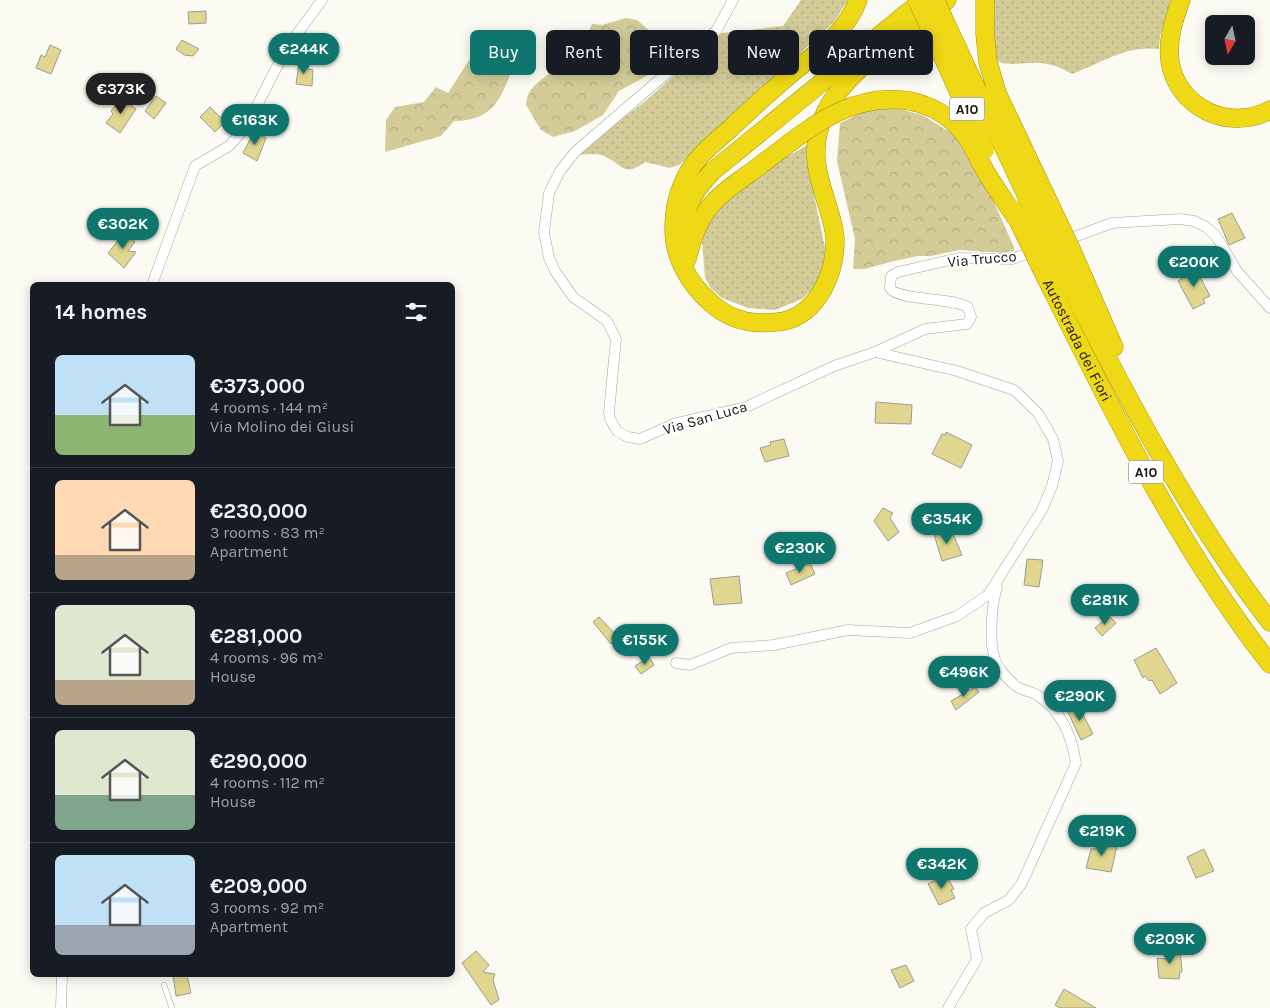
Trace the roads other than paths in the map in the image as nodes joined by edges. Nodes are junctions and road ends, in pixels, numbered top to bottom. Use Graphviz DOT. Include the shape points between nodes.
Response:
graph roads {
  1 [pos="322,0"];
  2 [pos="733,0"];
  3 [pos="858,0"];
  4 [pos="917,0"];
  5 [pos="923,0"];
  6 [pos="936,0"];
  7 [pos="947,0"];
  8 [pos="985,0"];
  9 [pos="1181,0"];
  10 [pos="1270,110"];
  11 [pos="1016,218"];
  12 [pos="688,259"];
  13 [pos="1056,259"];
  14 [pos="153,282"];
  15 [pos="692,282"];
  16 [pos="1270,308"];
  17 [pos="875,352"];
  18 [pos="1000,574"];
  19 [pos="1270,622"];
  20 [pos="676,662"];
  21 [pos="1270,664"];
  22 [pos="62,977"];
  23 [pos="164,985"];
  24 [pos="58,1007"];
  25 [pos="172,1008"];
  26 [pos="948,1008"];
  1 -- 14 [label="street" via="286,49 246,128 229,146 195,166"];
  2 -- 17 [label="street, Via San Luca" via="716,31 575,152 549,193 544,232 554,271 573,297 607,321 616,339 610,419 622,435 634,439 646,437 676,423 746,407 834,366"];
  3 -- 15 [label="highway" via="842,28 823,48 702,153 687,175 675,210 674,238 681,264"];
  4 -- 11 [label="highway, Autostrada dei Fiori / A10, bridge"];
  5 -- 12 [label="highway" via="703,180 686,214 684,230"];
  6 -- 13 [label="highway, Autostrada dei Fiori / A10, bridge"];
  7 -- 15 [label="highway" via="856,72 836,92 822,119 816,141 817,168 835,239 829,275 817,298 788,320 753,323 718,310"];
  8 -- 13 [label="highway, bridge" via="987,53 997,93"];
  9 -- 10 [label="highway" via="1170,36 1170,61 1180,88 1188,98 1208,113 1231,119 1253,118"];
  11 -- 12 [label="highway, bridge" via="962,130 937,110 920,103 880,99 845,107 812,126 718,196 703,213 693,233"];
  11 -- 13 [label="highway, Autostrada dei Fiori / A10, bridge"];
  12 -- 15 [label="highway"];
  13 -- 19 [label="highway, Autostrada dei Fiori / A10" via="1130,400 1214,543"];
  13 -- 21 [label="highway, Autostrada dei Fiori / A10" via="1111,408 1200,563"];
  16 -- 17 [label="street, Via Trucco" via="1237,271 1216,236 1200,224 1180,219 1112,223 1012,259 959,258 894,273 888,284 895,294 965,305 971,317 963,325 924,329"];
  17 -- 18 [label="street" via="957,371 1014,390 1038,413 1053,439 1058,461 1052,486 1042,510"];
  18 -- 20 [label="street" via="988,595 957,616 910,634 848,630 774,645 731,648 690,665"];
  18 -- 26 [label="street" via="994,596 994,655 1001,671 1018,687 1037,695 1057,714 1073,742 1076,763 1022,884 1010,900 984,913 971,929 977,959"];
  22 -- 24 [label="street"];
  23 -- 25 [label="lane"];
}
